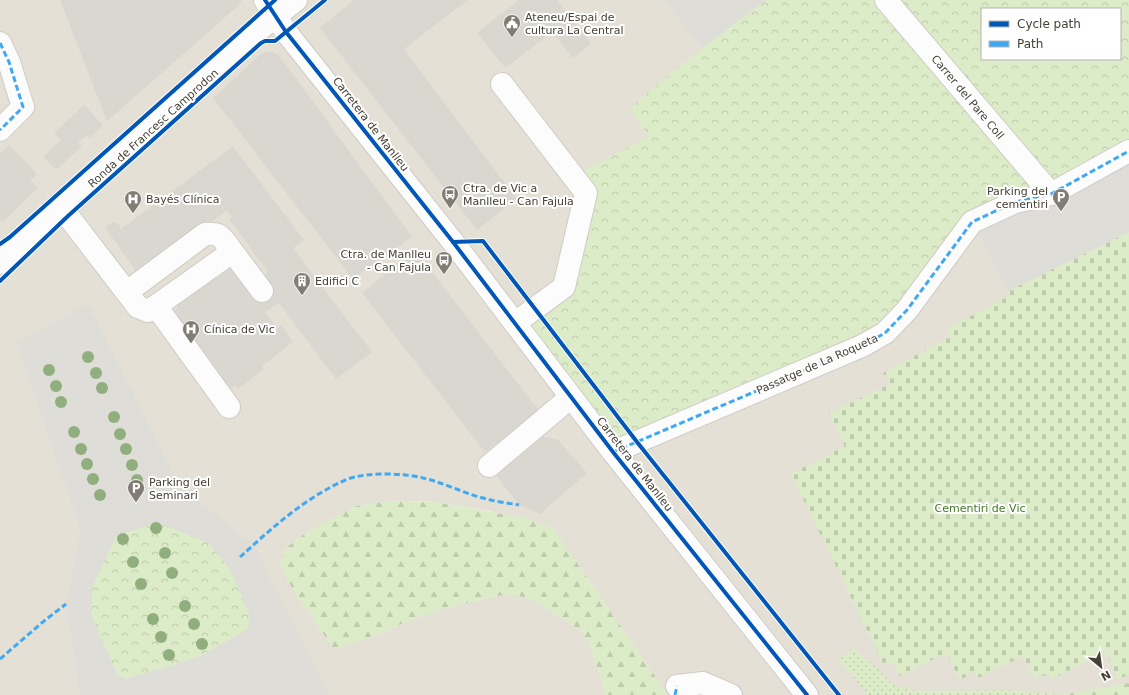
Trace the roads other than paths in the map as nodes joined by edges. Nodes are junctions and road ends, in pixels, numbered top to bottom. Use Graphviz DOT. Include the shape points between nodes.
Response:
graph roads {
  1 [pos="296,0"];
  2 [pos="886,0"];
  3 [pos="270,9"];
  4 [pos="0,43"];
  5 [pos="502,84"];
  6 [pos="0,130"];
  7 [pos="1129,151"];
  8 [pos="1051,194"];
  9 [pos="61,207"];
  10 [pos="229,247"];
  11 [pos="0,263"];
  12 [pos="262,291"];
  13 [pos="127,292"];
  14 [pos="156,306"];
  15 [pos="515,324"];
  16 [pos="571,397"];
  17 [pos="229,407"];
  18 [pos="613,452"];
  19 [pos="489,466"];
  20 [pos="677,686"];
  21 [pos="731,695"];
  22 [pos="807,695"];
  1 -- 3 [label="street, Ronda de Francesc Camprodon"];
  2 -- 8 [label="street, Carrer del Pare Coll"];
  3 -- 9 [label="street, Ronda de Francesc Camprodon" via="230,53"];
  3 -- 15 [label="street, Carretera de Manlleu"];
  4 -- 6 [label="street" via="23,107"];
  5 -- 15 [label="street" via="586,193 564,287"];
  7 -- 8 [label="street, Passatge de La Roqueta"];
  8 -- 18 [label="street, Passatge de La Roqueta" via="1015,202 972,222 906,310 885,333 862,346"];
  9 -- 11 [label="street, Ronda de Francesc Camprodon"];
  9 -- 13 [label="street"];
  10 -- 12 [label="street"];
  10 -- 13 [label="street" via="215,233 205,234"];
  10 -- 14 [label="street" via="225,257"];
  13 -- 14 [label="street" via="138,307 148,311"];
  14 -- 17 [label="street"];
  15 -- 16 [label="street, Carretera de Manlleu"];
  16 -- 18 [label="street, Carretera de Manlleu"];
  16 -- 19 [label="street"];
  18 -- 22 [label="street, Carretera de Manlleu"];
  20 -- 21 [label="street" via="703,683"];
}
